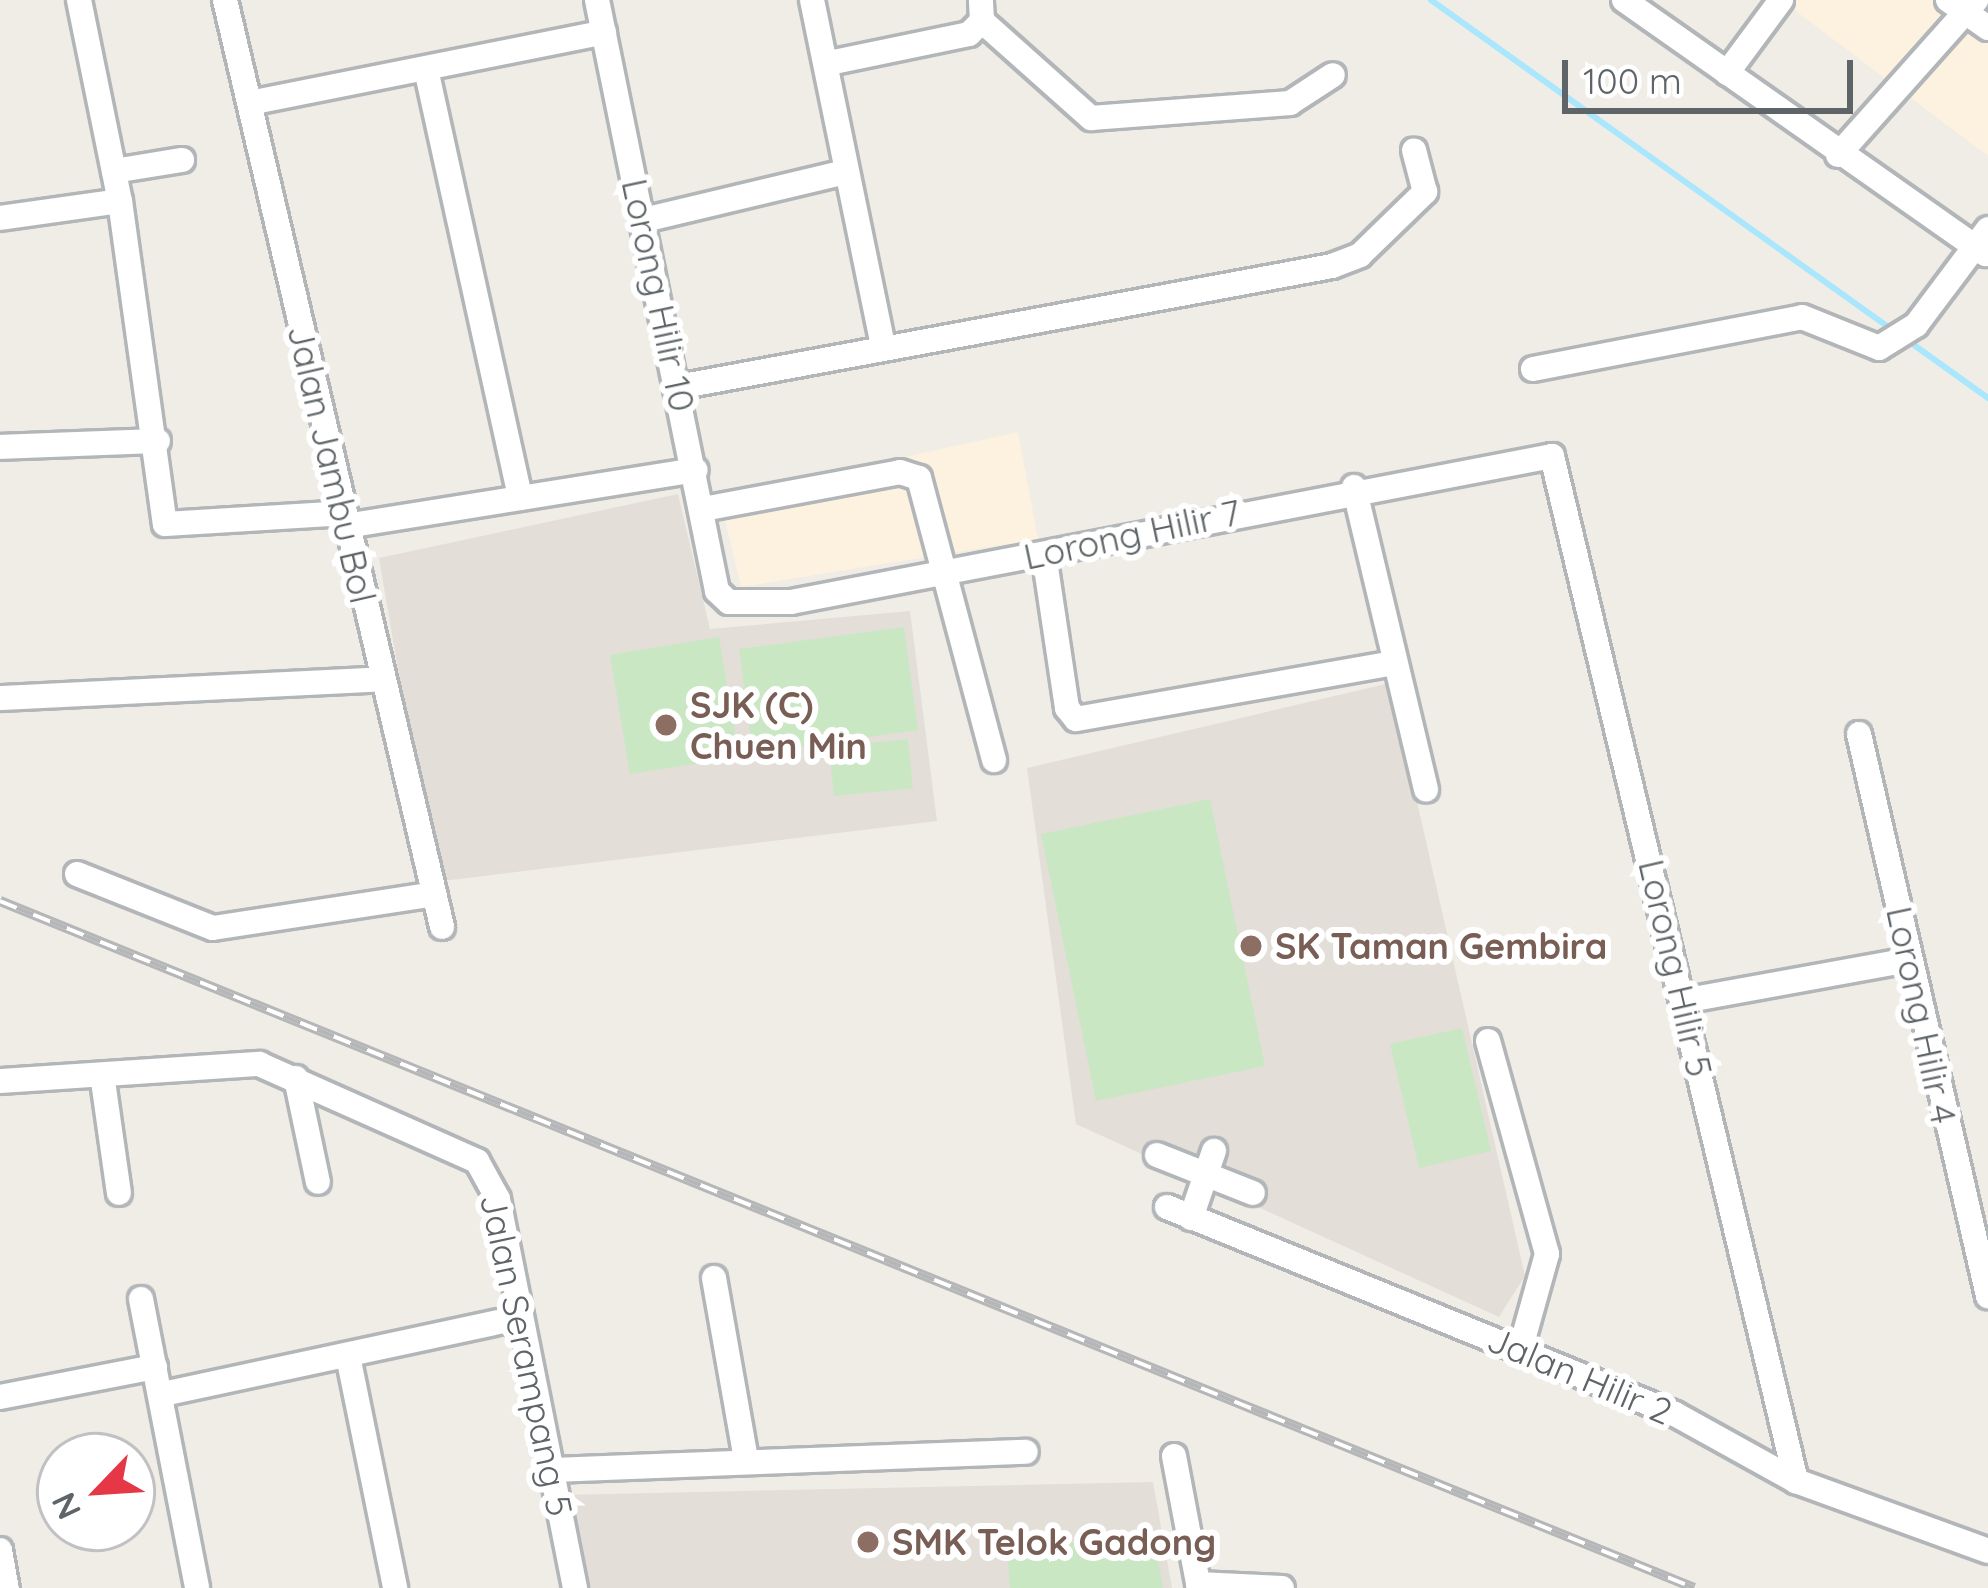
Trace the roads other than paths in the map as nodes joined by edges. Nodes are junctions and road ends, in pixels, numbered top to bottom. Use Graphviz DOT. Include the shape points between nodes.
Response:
graph roads {
  1 [pos="79,0"];
  2 [pos="225,0"];
  3 [pos="597,0"];
  4 [pos="812,0"];
  5 [pos="1624,0"];
  6 [pos="1780,0"];
  7 [pos="1963,4"];
  8 [pos="981,10"];
  9 [pos="1988,28"];
  10 [pos="604,32"];
  11 [pos="829,63"];
  12 [pos="427,69"];
  13 [pos="1727,73"];
  14 [pos="1333,76"];
  15 [pos="250,103"];
  16 [pos="1414,150"];
  17 [pos="1838,155"];
  18 [pos="182,160"];
  19 [pos="114,171"];
  20 [pos="846,172"];
  21 [pos="120,201"];
  22 [pos="0,218"];
  23 [pos="644,220"];
  24 [pos="1984,244"];
  25 [pos="882,342"];
  26 [pos="1533,368"];
  27 [pos="679,387"];
  28 [pos="158,441"];
  29 [pos="0,446"];
  30 [pos="1552,456"];
  31 [pos="696,470"];
  32 [pos="1354,487"];
  33 [pos="520,498"];
  34 [pos="703,508"];
  35 [pos="344,519"];
  36 [pos="1044,554"];
  37 [pos="943,573"];
  38 [pos="717,591"];
  39 [pos="1394,663"];
  40 [pos="382,679"];
  41 [pos="0,698"];
  42 [pos="1859,734"];
  43 [pos="994,760"];
  44 [pos="1426,790"];
  45 [pos="77,874"];
  46 [pos="434,894"];
  47 [pos="442,927"];
  48 [pos="1909,960"];
  49 [pos="1683,1001"];
  50 [pos="1488,1041"];
  51 [pos="296,1078"];
  52 [pos="0,1081"];
  53 [pos="103,1081"];
  54 [pos="1157,1155"];
  55 [pos="1210,1163"];
  56 [pos="318,1182"];
  57 [pos="119,1193"];
  58 [pos="1253,1193"];
  59 [pos="1167,1207"];
  60 [pos="1978,1214"];
  61 [pos="1191,1217"];
  62 [pos="714,1278"];
  63 [pos="1988,1296"];
  64 [pos="141,1299"];
  65 [pos="519,1318"];
  66 [pos="1520,1351"];
  67 [pos="348,1356"];
  68 [pos="154,1367"];
  69 [pos="163,1394"];
  70 [pos="0,1397"];
  71 [pos="1026,1452"];
  72 [pos="1174,1456"];
  73 [pos="746,1460"];
  74 [pos="552,1470"];
  75 [pos="1796,1481"];
  76 [pos="0,1550"];
  77 [pos="1988,1551"];
  78 [pos="1199,1586"];
  79 [pos="7,1588"];
  80 [pos="197,1588"];
  81 [pos="395,1588"];
  82 [pos="575,1588"];
  83 [pos="1282,1588"];
  1 -- 19 [label="street"];
  2 -- 15 [label="street, Jalan Jambu Bol"];
  3 -- 10 [label="street, Lorong Hilir 10"];
  4 -- 11 [label="street"];
  5 -- 13 [label="street"];
  6 -- 13 [label="street"];
  7 -- 9 [label="street"];
  7 -- 17 [label="street"];
  8 -- 11 [label="street" via="969,34"];
  8 -- 14 [label="street" via="1091,118 1290,103"];
  10 -- 12 [label="street"];
  10 -- 23 [label="street, Lorong Hilir 10"];
  11 -- 20 [label="street"];
  12 -- 15 [label="street"];
  12 -- 33 [label="street"];
  13 -- 17 [label="street"];
  15 -- 35 [label="street, Jalan Jambu Bol"];
  16 -- 25 [label="street" via="1425,192 1403,219 1380,225 1360,255 1332,266"];
  17 -- 24 [label="street"];
  18 -- 19 [label="street"];
  19 -- 21 [label="street"];
  20 -- 23 [label="street"];
  20 -- 25 [label="street"];
  21 -- 22 [label="street"];
  21 -- 28 [label="street"];
  23 -- 27 [label="street, Lorong Hilir 10"];
  24 -- 26 [label="street" via="1896,339 1852,341 1802,317"];
  25 -- 27 [label="street"];
  27 -- 31 [label="street, Lorong Hilir 10"];
  28 -- 29 [label="street"];
  28 -- 35 [label="street" via="165,524"];
  30 -- 32 [label="street, Lorong Hilir 7"];
  30 -- 49 [label="street, Lorong Hilir 5"];
  31 -- 33 [label="street"];
  31 -- 34 [label="street, Lorong Hilir 10"];
  32 -- 36 [label="street, Lorong Hilir 7"];
  32 -- 39 [label="street"];
  33 -- 35 [label="street"];
  34 -- 37 [label="street" via="912,473"];
  34 -- 38 [label="street, Lorong Hilir 10"];
  35 -- 40 [label="street, Jalan Jambu Bol"];
  36 -- 37 [label="street, Lorong Hilir 7"];
  36 -- 39 [label="street" via="1066,708 1093,719"];
  37 -- 38 [label="street, Lorong Hilir 7" via="748,608"];
  37 -- 43 [label="street"];
  39 -- 44 [label="street"];
  40 -- 41 [label="street"];
  40 -- 46 [label="street, Jalan Jambu Bol"];
  42 -- 48 [label="street, Lorong Hilir 4"];
  45 -- 46 [label="street" via="213,928"];
  46 -- 47 [label="street, Jalan Jambu Bol"];
  48 -- 49 [label="street"];
  48 -- 60 [label="street, Lorong Hilir 4"];
  49 -- 75 [label="street, Lorong Hilir 5"];
  50 -- 66 [label="street" via="1547,1253"];
  51 -- 53 [label="street, Jalan Serampang 5" via="259,1064"];
  51 -- 56 [label="street"];
  51 -- 65 [label="street, Jalan Serampang 5" via="487,1172"];
  52 -- 53 [label="street, Jalan Serampang 5"];
  53 -- 57 [label="street"];
  54 -- 55 [label="street"];
  55 -- 58 [label="street"];
  55 -- 61 [label="street"];
  59 -- 61 [label="street, Jalan Hilir 2"];
  60 -- 63 [label="street, Lorong Hilir 4"];
  61 -- 66 [label="street, Jalan Hilir 2"];
  62 -- 73 [label="street"];
  64 -- 68 [label="street"];
  65 -- 67 [label="street"];
  65 -- 74 [label="street, Jalan Serampang 5"];
  66 -- 75 [label="street, Jalan Hilir 2" via="1675,1414"];
  67 -- 69 [label="street"];
  67 -- 81 [label="street"];
  68 -- 69 [label="street"];
  68 -- 70 [label="street"];
  69 -- 80 [label="street"];
  71 -- 73 [label="street"];
  72 -- 78 [label="street"];
  73 -- 74 [label="street"];
  74 -- 82 [label="street, Jalan Serampang 5"];
  75 -- 77 [label="street, Jalan Hilir 2"];
  76 -- 79 [label="street"];
  78 -- 83 [label="street"];
}
